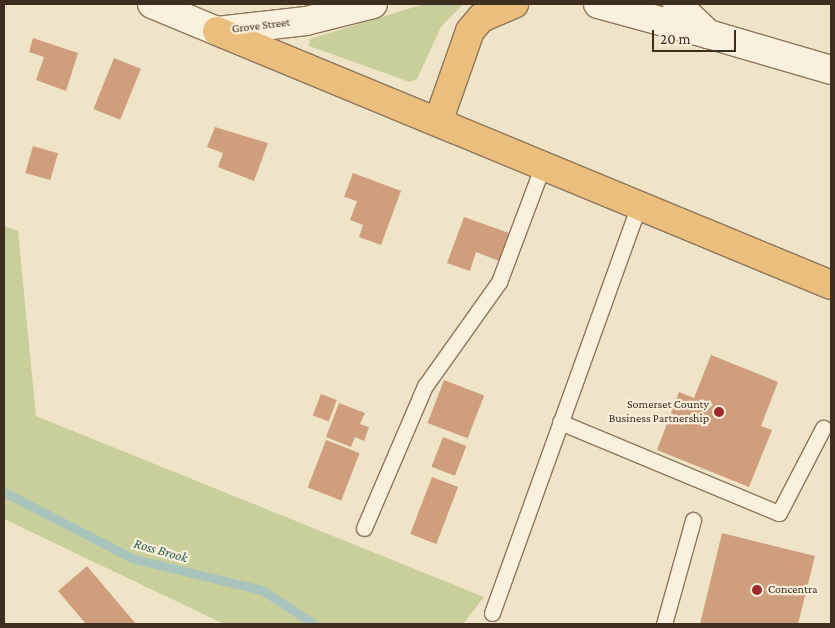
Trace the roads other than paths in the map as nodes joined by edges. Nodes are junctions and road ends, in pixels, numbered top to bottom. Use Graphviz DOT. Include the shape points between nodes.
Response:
graph roads {
  1 [pos="152,4"];
  2 [pos="372,4"];
  3 [pos="514,4"];
  4 [pos="598,4"];
  5 [pos="677,4"];
  6 [pos="217,31"];
  7 [pos="708,34"];
  8 [pos="831,70"];
  9 [pos="438,122"];
  10 [pos="543,165"];
  11 [pos="639,204"];
  12 [pos="831,285"];
  13 [pos="560,422"];
  14 [pos="823,428"];
  15 [pos="693,520"];
  16 [pos="364,528"];
  17 [pos="492,613"];
  18 [pos="664,624"];
  1 -- 6 [label="street, Grove Street"];
  2 -- 6 [label="street, Grove Street" via="306,20"];
  3 -- 9 [label="highway" via="481,18 470,31"];
  4 -- 7 [label="street"];
  5 -- 7 [label="street"];
  6 -- 9 [label="highway"];
  7 -- 8 [label="street"];
  9 -- 10 [label="highway"];
  10 -- 11 [label="highway"];
  10 -- 16 [label="lane" via="499,282 425,386"];
  11 -- 12 [label="highway"];
  11 -- 13 [label="lane"];
  13 -- 14 [label="lane" via="779,513"];
  13 -- 17 [label="lane"];
  15 -- 18 [label="lane"];
}
